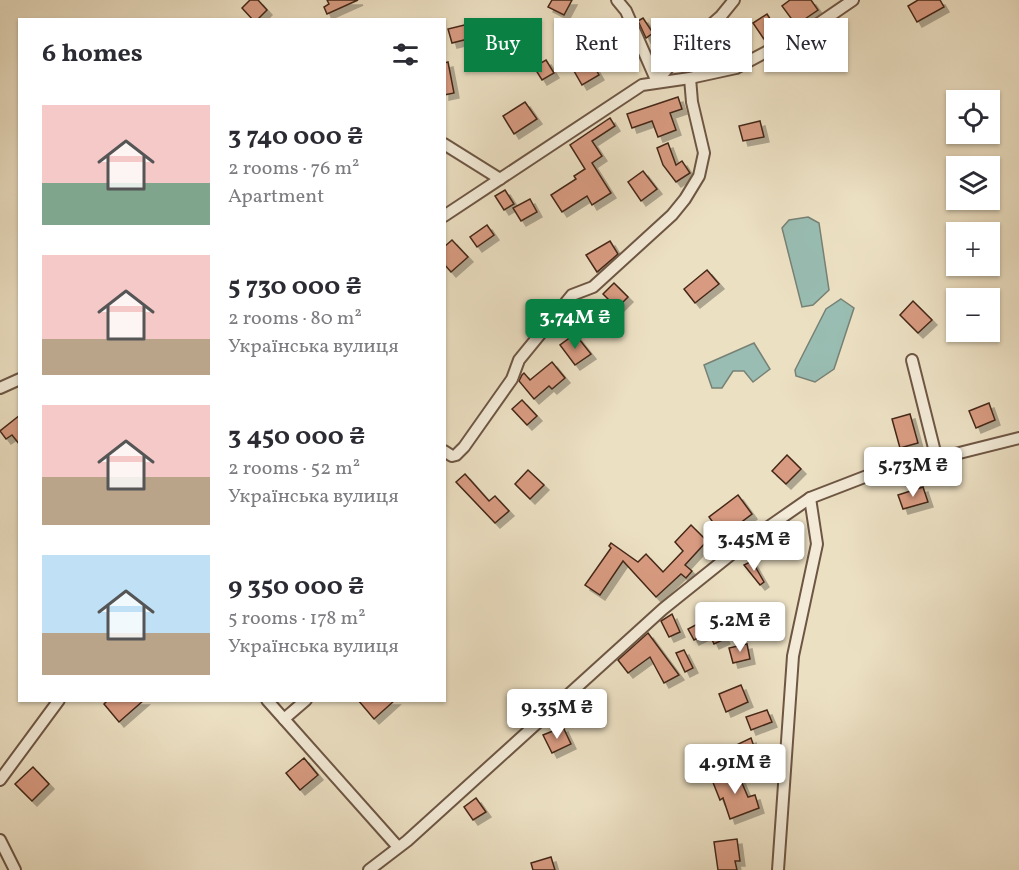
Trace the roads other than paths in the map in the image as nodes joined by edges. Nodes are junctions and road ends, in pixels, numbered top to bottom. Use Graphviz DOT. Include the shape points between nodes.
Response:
graph roads {
  1 [pos="617,0"];
  2 [pos="734,0"];
  3 [pos="853,0"];
  4 [pos="690,78"];
  5 [pos="657,82"];
  6 [pos="446,145"];
  7 [pos="500,179"];
  8 [pos="446,215"];
  9 [pos="912,360"];
  10 [pos="18,380"];
  11 [pos="0,388"];
  12 [pos="1019,438"];
  13 [pos="446,452"];
  14 [pos="937,460"];
  15 [pos="810,498"];
  16 [pos="58,702"];
  17 [pos="269,702"];
  18 [pos="304,702"];
  19 [pos="284,719"];
  20 [pos="0,780"];
  21 [pos="0,840"];
  22 [pos="398,847"];
  23 [pos="15,870"];
  24 [pos="369,870"];
  25 [pos="778,870"];
  1 -- 5 [label="street" via="626,11"];
  2 -- 5 [label="street" via="682,50"];
  3 -- 4 [label="street" via="815,26 736,68"];
  4 -- 5 [label="street"];
  4 -- 13 [label="street" via="704,153 699,176 685,199 593,287 572,295 519,360 512,379 464,447 456,455"];
  5 -- 7 [label="street" via="642,85"];
  6 -- 7 [label="street"];
  7 -- 8 [label="street"];
  9 -- 14 [label="street"];
  10 -- 11 [label="street"];
  12 -- 14 [label="street"];
  14 -- 15 [label="street" via="867,476"];
  15 -- 22 [label="street" via="744,544 663,609"];
  15 -- 25 [label="street" via="817,544 793,656"];
  16 -- 20 [label="street"];
  17 -- 19 [label="street"];
  18 -- 19 [label="street"];
  19 -- 22 [label="street"];
  21 -- 23 [label="street"];
  22 -- 24 [label="street"];
}
